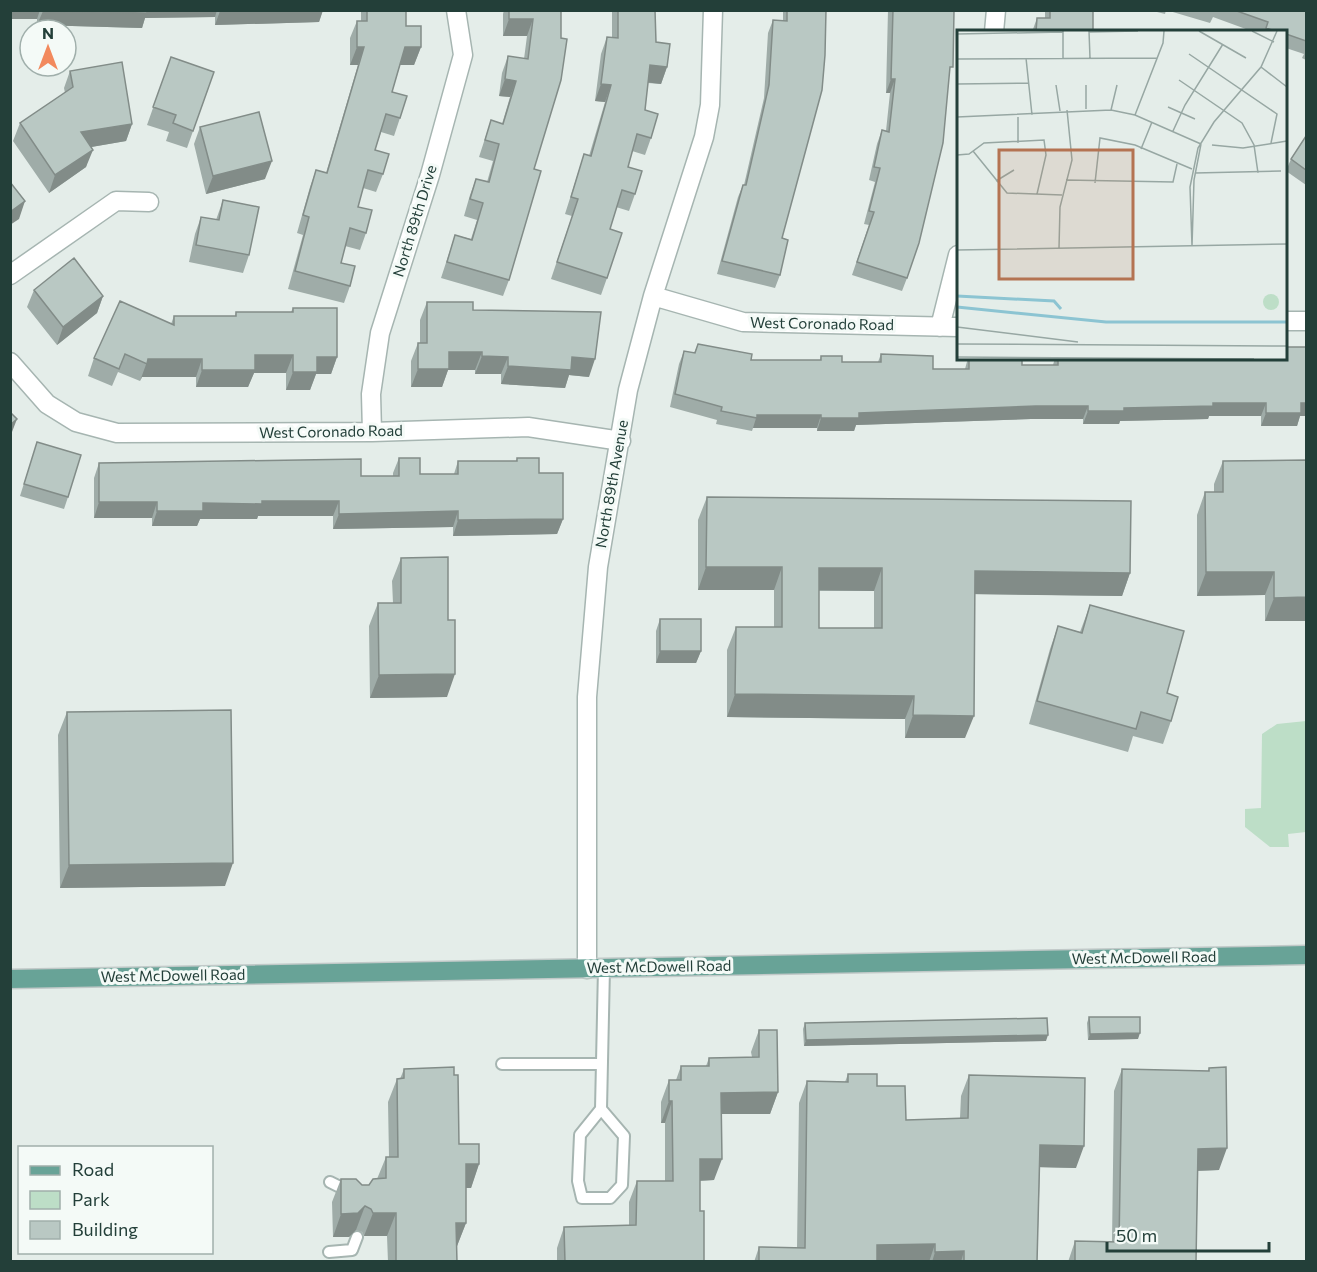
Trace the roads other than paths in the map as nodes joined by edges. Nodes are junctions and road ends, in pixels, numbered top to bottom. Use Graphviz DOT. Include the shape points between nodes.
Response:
graph roads {
  1 [pos="456,10"];
  2 [pos="713,10"];
  3 [pos="996,10"];
  4 [pos="994,30"];
  5 [pos="150,202"];
  6 [pos="957,264"];
  7 [pos="10,275"];
  8 [pos="653,296"];
  9 [pos="1287,321"];
  10 [pos="1306,321"];
  11 [pos="950,327"];
  12 [pos="10,362"];
  13 [pos="372,432"];
  14 [pos="621,441"];
  15 [pos="1306,955"];
  16 [pos="595,969"];
  17 [pos="10,979"];
  18 [pos="502,1064"];
  19 [pos="602,1064"];
  20 [pos="601,1108"];
  21 [pos="330,1182"];
  22 [pos="357,1202"];
  23 [pos="357,1237"];
  24 [pos="329,1252"];
  1 -- 13 [label="street, North 89th Drive" via="463,55 380,333 371,394"];
  2 -- 8 [label="street, North 89th Avenue" via="710,105 704,137"];
  3 -- 4 [label="street"];
  5 -- 7 [label="street" via="116,201"];
  6 -- 11 [label="street"];
  8 -- 11 [label="street, West Coronado Road" via="743,322"];
  8 -- 14 [label="street, North 89th Avenue" via="628,390"];
  9 -- 10 [label="street"];
  12 -- 13 [label="street, West Coronado Road" via="47,404 76,422 117,434"];
  13 -- 14 [label="street, West Coronado Road" via="528,427"];
  14 -- 16 [label="street, North 89th Avenue" via="598,567 586,698"];
  15 -- 16 [label="main road, West McDowell Road"];
  16 -- 17 [label="main road, West McDowell Road"];
  16 -- 19 [label="lane"];
  18 -- 19 [label="lane"];
  19 -- 20 [label="lane"];
  20 -- 20 [label="lane" via="580,1135 578,1181 582,1198 610,1198 622,1185 624,1136"];
  21 -- 22 [label="lane" via="349,1191"];
  23 -- 24 [label="lane" via="352,1250"];
}
